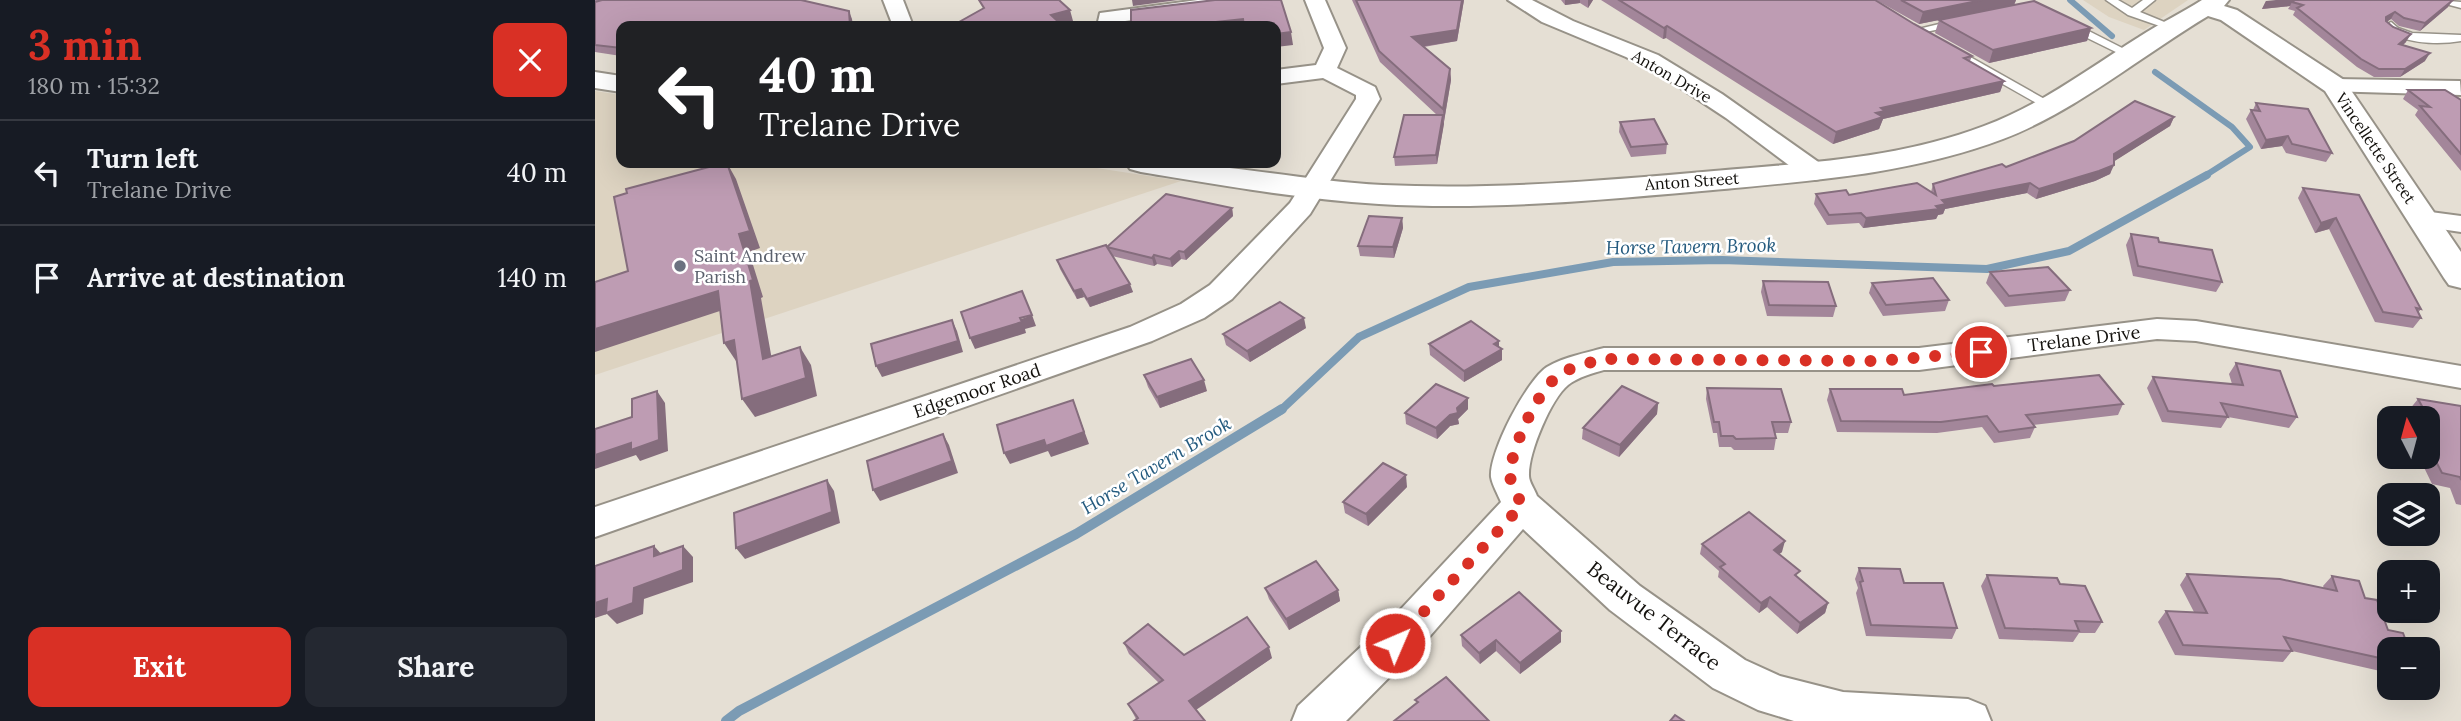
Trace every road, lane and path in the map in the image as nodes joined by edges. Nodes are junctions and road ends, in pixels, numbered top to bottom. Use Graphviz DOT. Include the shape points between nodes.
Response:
graph roads {
  1 [pos="874,0"];
  2 [pos="1248,0"];
  3 [pos="1315,0"];
  4 [pos="1518,0"];
  5 [pos="2111,0"];
  6 [pos="2150,0"];
  7 [pos="2442,0"];
  8 [pos="894,2"];
  9 [pos="2212,4"];
  10 [pos="2461,5"];
  11 [pos="2132,13"];
  12 [pos="2056,19"];
  13 [pos="1967,20"];
  14 [pos="901,21"];
  15 [pos="1108,21"];
  16 [pos="2461,24"];
  17 [pos="2391,25"];
  18 [pos="2174,28"];
  19 [pos="1928,38"];
  20 [pos="2461,38"];
  21 [pos="2440,39"];
  22 [pos="2140,48"];
  23 [pos="1951,51"];
  24 [pos="1325,71"];
  25 [pos="1281,75"];
  26 [pos="595,80"];
  27 [pos="616,83"];
  28 [pos="2335,86"];
  29 [pos="2460,88"];
  30 [pos="2051,106"];
  31 [pos="1174,168"];
  32 [pos="1815,172"];
  33 [pos="1314,189"];
  34 [pos="2423,219"];
  35 [pos="2461,224"];
  36 [pos="2461,278"];
  37 [pos="2461,377"];
  38 [pos="1522,505"];
  39 [pos="595,522"];
  40 [pos="1315,721"];
  41 [pos="1968,721"];
  1 -- 8 [label="street"];
  2 -- 15 [label="street" via="1108,17"];
  3 -- 24 [label="street" via="1335,48"];
  4 -- 32 [label="street, Anton Drive" via="1559,24 1661,67"];
  5 -- 11 [label="lane"];
  6 -- 11 [label="lane"];
  7 -- 10 [label="lane"];
  8 -- 14 [label="street"];
  9 -- 18 [label="street, Anton Street"];
  9 -- 28 [label="street, Vincellette Street"];
  11 -- 18 [label="lane"];
  12 -- 22 [label="lane"];
  13 -- 19 [label="lane" via="1910,28"];
  16 -- 21 [label="lane"];
  17 -- 21 [label="lane" via="2392,30"];
  18 -- 22 [label="street, Anton Street"];
  20 -- 21 [label="lane"];
  22 -- 30 [label="street, Anton Street"];
  23 -- 30 [label="lane"];
  24 -- 25 [label="street"];
  24 -- 33 [label="street, Edgemoor Road" via="1363,88 1368,95"];
  26 -- 27 [label="street"];
  28 -- 29 [label="street"];
  28 -- 34 [label="street, Vincellette Street"];
  30 -- 32 [label="street, Anton Street" via="1974,140 1905,158"];
  31 -- 33 [label="street, Anton Street"];
  32 -- 33 [label="street, Anton Street" via="1514,195 1413,196"];
  33 -- 39 [label="street, Edgemoor Road" via="1221,292 1188,314"];
  34 -- 35 [label="street"];
  34 -- 36 [label="street, Vincellette Street"];
  37 -- 38 [label="street, Trelane Drive" via="2196,331 2157,330 1919,359 1604,359 1557,376 1544,391 1515,447 1510,477"];
  38 -- 40 [label="street" via="1415,623"];
  38 -- 41 [label="street, Beauvue Terrace" via="1625,597 1740,679 1774,695 1843,713"];
}
